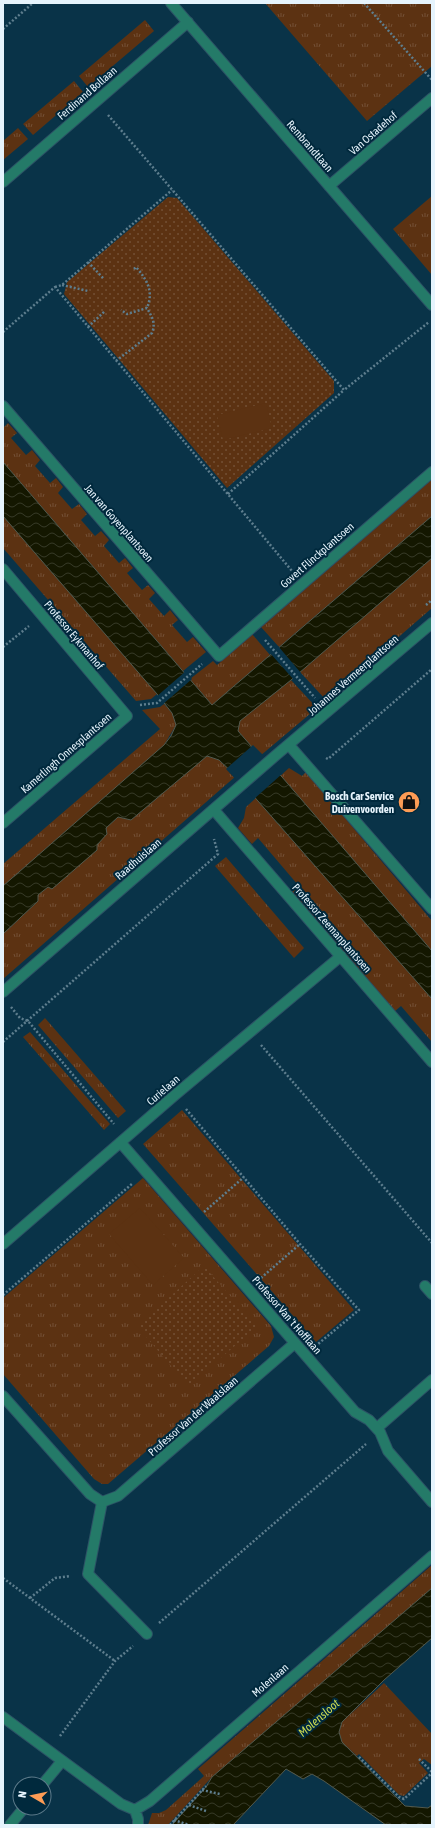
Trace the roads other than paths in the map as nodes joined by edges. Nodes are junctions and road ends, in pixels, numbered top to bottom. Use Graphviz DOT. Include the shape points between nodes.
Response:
graph roads {
  1 [pos="171,3"];
  2 [pos="188,22"];
  3 [pos="432,98"];
  4 [pos="3,182"];
  5 [pos="329,186"];
  6 [pos="432,305"];
  7 [pos="3,406"];
  8 [pos="432,472"];
  9 [pos="3,569"];
  10 [pos="432,623"];
  11 [pos="219,656"];
  12 [pos="127,716"];
  13 [pos="289,745"];
  14 [pos="214,810"];
  15 [pos="3,823"];
  16 [pos="432,909"];
  17 [pos="341,956"];
  18 [pos="3,992"];
  19 [pos="432,1062"];
  20 [pos="123,1140"];
  21 [pos="3,1244"];
  22 [pos="424,1286"];
  23 [pos="432,1294"];
  24 [pos="296,1343"];
  25 [pos="432,1380"];
  26 [pos="3,1396"];
  27 [pos="378,1430"];
  28 [pos="102,1502"];
  29 [pos="432,1502"];
  30 [pos="432,1556"];
  31 [pos="147,1634"];
  32 [pos="3,1717"];
  33 [pos="62,1761"];
  34 [pos="50,1776"];
  35 [pos="134,1810"];
  36 [pos="17,1816"];
  37 [pos="10,1825"];
  38 [pos="138,1825"];
  1 -- 2 [label="street, Rembrandtlaan"];
  2 -- 4 [label="street, Ferdinand Bollaan"];
  2 -- 5 [label="street, Rembrandtlaan"];
  3 -- 5 [label="street, Van Ostadehof"];
  5 -- 6 [label="street, Rembrandtlaan"];
  7 -- 11 [label="street, Jan van Goyenplantsoen"];
  8 -- 11 [label="street, Govert Flinckplantsoen"];
  9 -- 12 [label="street, Professor Eykmanhof"];
  10 -- 13 [label="street, Johannes Vermeerplantsoen"];
  12 -- 15 [label="street, Kamerlingh Onnesplantsoen"];
  13 -- 14 [label="street, Raadhuislaan"];
  13 -- 16 [label="street"];
  14 -- 17 [label="street, Professor Zeemanplantsoen"];
  14 -- 18 [label="street, Raadhuislaan"];
  17 -- 19 [label="street, Professor Zeemanplantsoen"];
  17 -- 20 [label="street, Curielaan"];
  20 -- 21 [label="street, Curielaan"];
  20 -- 24 [label="street, Professor Van 't Hofflaan" via="146,1172"];
  22 -- 23 [label="street"];
  24 -- 27 [label="street, Professor Van 't Hofflaan" via="354,1412 369,1420"];
  24 -- 28 [label="street, Professor Van der Waalslaan" via="118,1496"];
  25 -- 27 [label="street"];
  26 -- 28 [label="street" via="90,1494"];
  27 -- 29 [label="street, Professor Van 't Hofflaan" via="388,1451"];
  28 -- 31 [label="street" via="88,1574"];
  30 -- 35 [label="street, Molenlaan" via="150,1801"];
  32 -- 33 [label="street"];
  33 -- 34 [label="street"];
  33 -- 35 [label="street" via="121,1804"];
  35 -- 38 [label="street"];
  36 -- 37 [label="street"];
}
